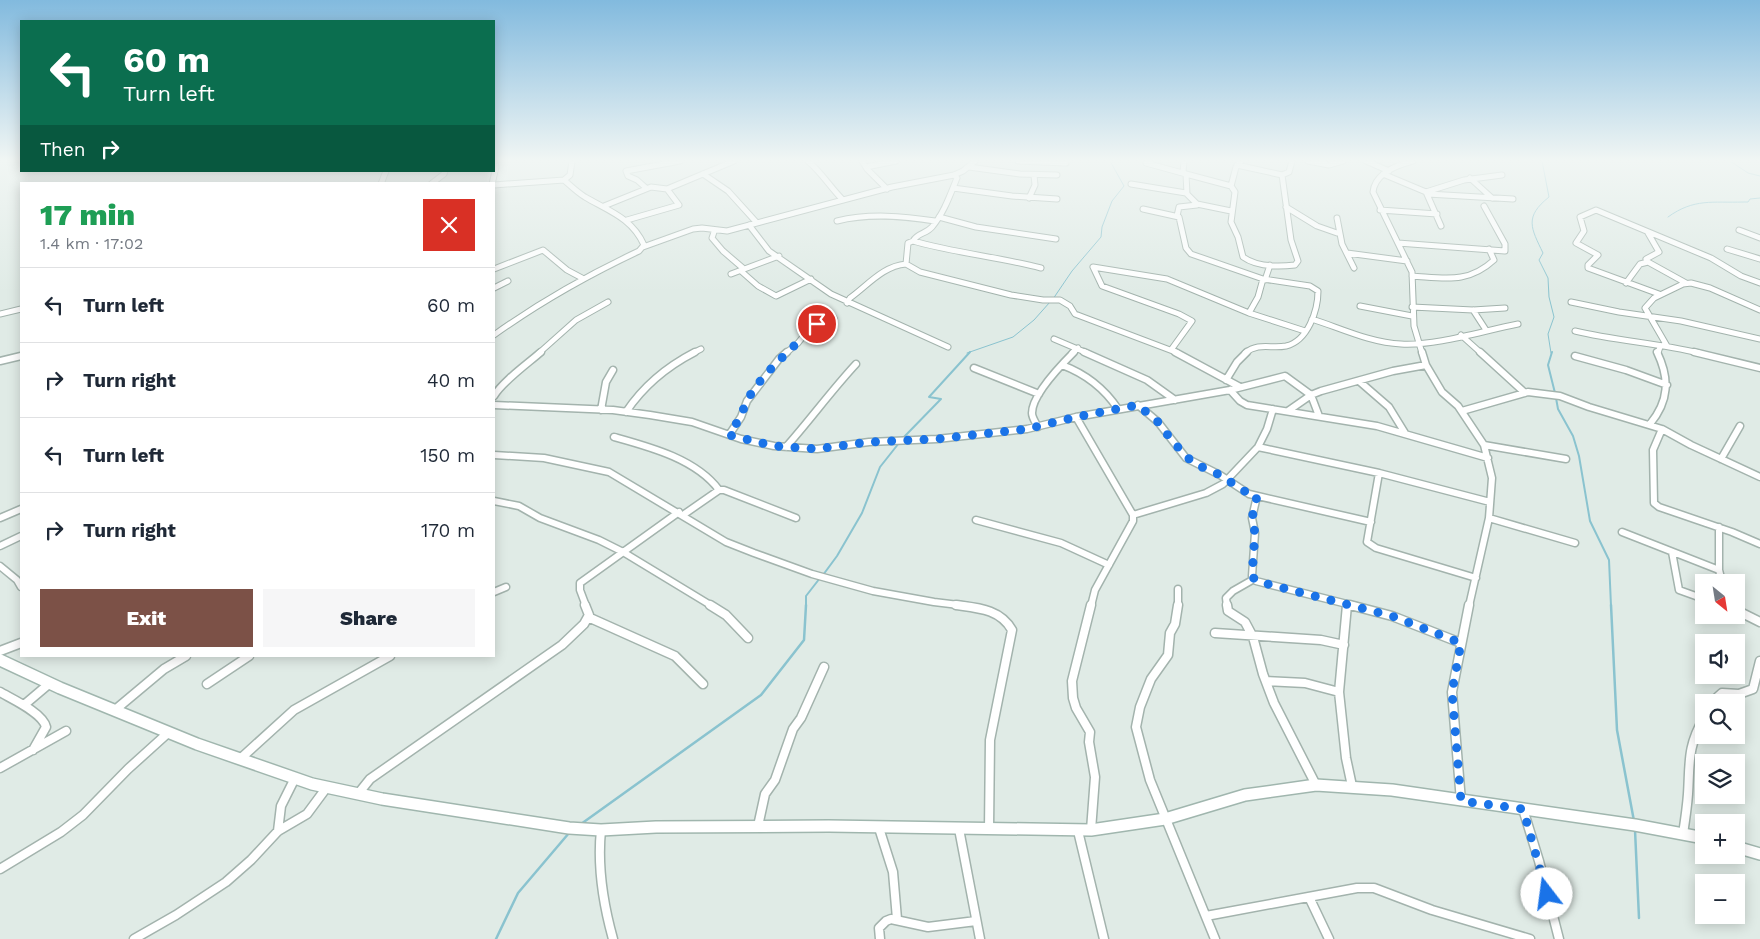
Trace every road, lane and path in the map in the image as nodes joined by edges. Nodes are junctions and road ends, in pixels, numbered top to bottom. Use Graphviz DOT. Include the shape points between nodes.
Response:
graph roads {
  1 [pos="679,205"];
  2 [pos="741,205"];
  3 [pos="828,205"];
  4 [pos="944,205"];
  5 [pos="1198,205"];
  6 [pos="1232,205"];
  7 [pos="1378,205"];
  8 [pos="1433,205"];
  9 [pos="604,206"];
  10 [pos="1484,206"];
  11 [pos="1286,207"];
  12 [pos="1143,209"];
  13 [pos="1380,210"];
  14 [pos="1231,211"];
  15 [pos="1437,214"];
  16 [pos="1177,216"];
  17 [pos="1337,218"];
  18 [pos="937,219"];
  19 [pos="627,220"];
  20 [pos="837,221"];
  21 [pos="757,223"];
  22 [pos="749,225"];
  23 [pos="1441,226"];
  24 [pos="1739,230"];
  25 [pos="714,232"];
  26 [pos="1648,232"];
  27 [pos="1338,233"];
  28 [pos="1760,238"];
  29 [pos="1056,240"];
  30 [pos="913,241"];
  31 [pos="1398,243"];
  32 [pos="643,247"];
  33 [pos="1727,248"];
  34 [pos="1489,250"];
  35 [pos="1347,253"];
  36 [pos="779,256"];
  37 [pos="1760,259"];
  38 [pos="1407,262"];
  39 [pos="1648,262"];
  40 [pos="906,264"];
  41 [pos="1270,265"];
  42 [pos="1041,268"];
  43 [pos="1354,268"];
  44 [pos="495,269"];
  45 [pos="743,270"];
  46 [pos="731,274"];
  47 [pos="1412,276"];
  48 [pos="582,278"];
  49 [pos="811,279"];
  50 [pos="1264,279"];
  51 [pos="508,281"];
  52 [pos="1626,283"];
  53 [pos="1760,283"];
  54 [pos="1686,284"];
  55 [pos="495,288"];
  56 [pos="1658,294"];
  57 [pos="608,302"];
  58 [pos="1571,302"];
  59 [pos="847,303"];
  60 [pos="1360,306"];
  61 [pos="1412,307"];
  62 [pos="1505,308"];
  63 [pos="20,309"];
  64 [pos="1473,310"];
  65 [pos="1760,310"];
  66 [pos="1249,313"];
  67 [pos="0,314"];
  68 [pos="1412,316"];
  69 [pos="1649,316"];
  70 [pos="834,318"];
  71 [pos="1312,319"];
  72 [pos="1518,324"];
  73 [pos="1305,330"];
  74 [pos="1486,330"];
  75 [pos="1576,331"];
  76 [pos="495,334"];
  77 [pos="1461,335"];
  78 [pos="1054,339"];
  79 [pos="1760,339"];
  80 [pos="1420,344"];
  81 [pos="948,347"];
  82 [pos="1663,347"];
  83 [pos="701,348"];
  84 [pos="1078,348"];
  85 [pos="1171,350"];
  86 [pos="20,356"];
  87 [pos="1575,356"];
  88 [pos="0,362"];
  89 [pos="856,364"];
  90 [pos="1062,365"];
  91 [pos="1426,365"];
  92 [pos="974,368"];
  93 [pos="1760,368"];
  94 [pos="613,370"];
  95 [pos="1226,380"];
  96 [pos="1359,381"];
  97 [pos="1667,385"];
  98 [pos="1240,387"];
  99 [pos="1230,390"];
  100 [pos="1525,393"];
  101 [pos="495,394"];
  102 [pos="1039,394"];
  103 [pos="1311,395"];
  104 [pos="1175,400"];
  105 [pos="495,405"];
  106 [pos="1138,405"];
  107 [pos="1118,409"];
  108 [pos="1273,409"];
  109 [pos="601,410"];
  110 [pos="1288,411"];
  111 [pos="1462,411"];
  112 [pos="626,412"];
  113 [pos="1319,416"];
  114 [pos="1076,417"];
  115 [pos="1650,424"];
  116 [pos="1740,426"];
  117 [pos="1038,427"];
  118 [pos="1662,429"];
  119 [pos="1404,433"];
  120 [pos="729,435"];
  121 [pos="614,437"];
  122 [pos="1484,445"];
  123 [pos="786,447"];
  124 [pos="1258,447"];
  125 [pos="495,455"];
  126 [pos="1488,458"];
  127 [pos="1721,458"];
  128 [pos="1566,459"];
  129 [pos="1379,473"];
  130 [pos="1760,477"];
  131 [pos="1227,479"];
  132 [pos="719,490"];
  133 [pos="1257,496"];
  134 [pos="495,501"];
  135 [pos="1490,502"];
  136 [pos="20,509"];
  137 [pos="681,514"];
  138 [pos="1133,515"];
  139 [pos="0,518"];
  140 [pos="796,518"];
  141 [pos="1489,518"];
  142 [pos="976,520"];
  143 [pos="1370,522"];
  144 [pos="1719,527"];
  145 [pos="1622,532"];
  146 [pos="20,536"];
  147 [pos="1575,543"];
  148 [pos="1760,544"];
  149 [pos="0,546"];
  150 [pos="623,552"];
  151 [pos="1672,552"];
  152 [pos="1109,565"];
  153 [pos="0,566"];
  154 [pos="1719,570"];
  155 [pos="1720,574"];
  156 [pos="1476,578"];
  157 [pos="1254,579"];
  158 [pos="20,585"];
  159 [pos="506,587"];
  160 [pos="1178,589"];
  161 [pos="495,592"];
  162 [pos="1695,596"];
  163 [pos="1346,605"];
  164 [pos="1745,614"];
  165 [pos="588,617"];
  166 [pos="1760,622"];
  167 [pos="1215,633"];
  168 [pos="1253,637"];
  169 [pos="748,638"];
  170 [pos="20,643"];
  171 [pos="1461,643"];
  172 [pos="1344,645"];
  173 [pos="0,651"];
  174 [pos="184,657"];
  175 [pos="248,657"];
  176 [pos="388,657"];
  177 [pos="0,660"];
  178 [pos="1760,661"];
  179 [pos="824,667"];
  180 [pos="1758,677"];
  181 [pos="1266,681"];
  182 [pos="50,684"];
  183 [pos="207,684"];
  184 [pos="703,684"];
  185 [pos="0,692"];
  186 [pos="1339,692"];
  187 [pos="1721,694"];
  188 [pos="24,705"];
  189 [pos="115,710"];
  190 [pos="66,731"];
  191 [pos="169,732"];
  192 [pos="1695,735"];
  193 [pos="33,750"];
  194 [pos="240,759"];
  195 [pos="0,768"];
  196 [pos="295,778"];
  197 [pos="1316,784"];
  198 [pos="1352,786"];
  199 [pos="328,787"];
  200 [pos="358,794"];
  201 [pos="1461,801"];
  202 [pos="1523,809"];
  203 [pos="1165,819"];
  204 [pos="758,826"];
  205 [pos="879,828"];
  206 [pos="959,829"];
  207 [pos="989,829"];
  208 [pos="601,830"];
  209 [pos="278,831"];
  210 [pos="1085,831"];
  211 [pos="1683,834"];
  212 [pos="1695,836"];
  213 [pos="1745,851"];
  214 [pos="1759,856"];
  215 [pos="0,868"];
  216 [pos="1309,897"];
  217 [pos="1206,916"];
  218 [pos="897,919"];
  219 [pos="976,921"];
  220 [pos="134,939"];
  221 [pos="612,939"];
  222 [pos="880,939"];
  223 [pos="980,939"];
  224 [pos="1104,939"];
  225 [pos="1215,939"];
  226 [pos="1329,939"];
  227 [pos="1530,939"];
  228 [pos="1559,939"];
  1 -- 19 [label="street"];
  2 -- 21 [label="street"];
  3 -- 21 [label="street"];
  4 -- 18 [label="street"];
  5 -- 14 [label="street"];
  5 -- 16 [label="street" via="1179,206"];
  6 -- 14 [label="street"];
  7 -- 13 [label="street"];
  8 -- 15 [label="street"];
  9 -- 19 [label="street"];
  10 -- 34 [label="street" via="1505,244 1505,251"];
  11 -- 27 [label="street" via="1316,226"];
  11 -- 41 [label="street" via="1297,263 1292,266"];
  12 -- 16 [label="street"];
  13 -- 15 [label="street"];
  13 -- 31 [label="street"];
  14 -- 41 [label="street" via="1231,222 1243,257"];
  15 -- 23 [label="street"];
  16 -- 50 [label="street" via="1186,248 1191,254"];
  17 -- 27 [label="street"];
  18 -- 20 [label="street" via="897,215"];
  18 -- 29 [label="street"];
  18 -- 30 [label="street" via="930,229 915,236"];
  19 -- 32 [label="street" via="642,240"];
  21 -- 22 [label="street"];
  22 -- 25 [label="street"];
  22 -- 36 [label="street" via="766,248"];
  24 -- 28 [label="street"];
  25 -- 32 [label="street" via="701,227 691,229"];
  25 -- 45 [label="street" via="712,238"];
  26 -- 39 [label="street" via="1659,252 1646,259"];
  26 -- 52 [label="street" via="1596,210 1580,217 1584,229 1576,243 1598,254 1586,266"];
  26 -- 53 [label="street"];
  27 -- 35 [label="street"];
  30 -- 40 [label="street" via="908,243"];
  30 -- 42 [label="street"];
  31 -- 34 [label="street"];
  31 -- 38 [label="street"];
  32 -- 48 [label="street"];
  33 -- 37 [label="street"];
  34 -- 47 [label="street" via="1494,260 1483,272 1473,276"];
  35 -- 38 [label="street"];
  35 -- 43 [label="street"];
  36 -- 45 [label="street"];
  36 -- 49 [label="street"];
  38 -- 47 [label="street"];
  39 -- 52 [label="street" via="1640,264"];
  39 -- 54 [label="street"];
  40 -- 59 [label="street" via="884,272"];
  40 -- 85 [label="street" via="920,272 1011,295 1060,300 1070,306 1074,314"];
  41 -- 50 [label="street"];
  44 -- 48 [label="street" via="543,250"];
  45 -- 46 [label="street"];
  45 -- 49 [label="street" via="758,286 776,296"];
  47 -- 61 [label="street"];
  48 -- 76 [label="street"];
  49 -- 59 [label="street"];
  50 -- 66 [label="street"];
  50 -- 71 [label="street" via="1317,288 1317,308"];
  51 -- 55 [label="street"];
  52 -- 56 [label="street"];
  54 -- 56 [label="street"];
  54 -- 65 [label="street" via="1708,287"];
  56 -- 69 [label="street" via="1644,308"];
  57 -- 101 [label="street" via="576,320 500,386"];
  58 -- 69 [label="street"];
  59 -- 81 [label="street"];
  60 -- 68 [label="street"];
  61 -- 64 [label="street"];
  61 -- 68 [label="street"];
  62 -- 64 [label="street"];
  63 -- 67 [label="street"];
  64 -- 74 [label="street"];
  66 -- 73 [label="street"];
  66 -- 85 [label="street" via="1167,279 1093,267 1102,286 1179,314 1192,322"];
  68 -- 80 [label="street"];
  69 -- 79 [label="street"];
  69 -- 82 [label="street"];
  70 -- 120 [label="street" via="810,328 779,359 747,401 742,417"];
  71 -- 73 [label="street"];
  71 -- 80 [label="street" via="1389,343"];
  72 -- 74 [label="street"];
  73 -- 95 [label="street" via="1292,344 1259,345 1248,351 1239,358"];
  74 -- 77 [label="street"];
  75 -- 82 [label="street"];
  77 -- 80 [label="street"];
  77 -- 100 [label="street"];
  78 -- 84 [label="street"];
  80 -- 91 [label="street"];
  82 -- 93 [label="street"];
  82 -- 97 [label="street" via="1657,352 1667,372"];
  83 -- 112 [label="street" via="658,375"];
  84 -- 90 [label="street"];
  84 -- 104 [label="street" via="1147,380"];
  85 -- 95 [label="street"];
  86 -- 88 [label="street"];
  87 -- 97 [label="street"];
  89 -- 123 [label="street"];
  90 -- 102 [label="street"];
  90 -- 107 [label="street" via="1084,373 1113,400"];
  91 -- 96 [label="street"];
  91 -- 111 [label="street" via="1442,392"];
  92 -- 102 [label="street"];
  94 -- 109 [label="street" via="606,382"];
  95 -- 98 [label="street"];
  96 -- 103 [label="street"];
  96 -- 119 [label="street" via="1389,406"];
  97 -- 115 [label="street" via="1666,398"];
  98 -- 99 [label="street"];
  98 -- 103 [label="street" via="1286,376"];
  99 -- 104 [label="street"];
  99 -- 108 [label="street" via="1247,405"];
  100 -- 111 [label="street"];
  100 -- 115 [label="street" via="1560,396"];
  102 -- 117 [label="street" via="1032,414"];
  103 -- 110 [label="street"];
  103 -- 113 [label="street"];
  104 -- 106 [label="street"];
  105 -- 109 [label="street"];
  106 -- 107 [label="street"];
  106 -- 131 [label="street" via="1163,427 1186,458"];
  107 -- 114 [label="street"];
  108 -- 110 [label="street"];
  108 -- 124 [label="street"];
  109 -- 112 [label="street"];
  110 -- 113 [label="street"];
  111 -- 122 [label="street"];
  112 -- 120 [label="street" via="692,422"];
  113 -- 119 [label="street"];
  114 -- 117 [label="street"];
  114 -- 138 [label="street"];
  115 -- 118 [label="street"];
  116 -- 127 [label="street"];
  117 -- 123 [label="street" via="817,449"];
  118 -- 127 [label="street"];
  118 -- 144 [label="street" via="1653,450 1654,503"];
  119 -- 126 [label="street"];
  120 -- 123 [label="street"];
  121 -- 132 [label="street" via="674,457 711,480"];
  122 -- 126 [label="street"];
  122 -- 128 [label="street"];
  124 -- 129 [label="street"];
  124 -- 131 [label="street"];
  125 -- 137 [label="street" via="544,458 609,472"];
  126 -- 135 [label="street" via="1492,478"];
  127 -- 130 [label="street"];
  129 -- 135 [label="street"];
  129 -- 143 [label="street"];
  131 -- 133 [label="street"];
  131 -- 138 [label="street" via="1206,493"];
  132 -- 137 [label="street"];
  132 -- 140 [label="street" via="730,491"];
  133 -- 143 [label="street"];
  133 -- 157 [label="street" via="1252,518 1255,533"];
  134 -- 150 [label="street" via="519,506"];
  135 -- 141 [label="street"];
  136 -- 139 [label="street"];
  137 -- 150 [label="street"];
  137 -- 207 [label="street" via="726,542 815,574 902,597 989,611 1001,616 1012,630 990,740"];
  138 -- 152 [label="street"];
  141 -- 147 [label="street"];
  141 -- 156 [label="street"];
  142 -- 152 [label="street" via="1032,532 1091,554"];
  143 -- 156 [label="street" via="1367,542 1373,546"];
  144 -- 148 [label="street"];
  144 -- 154 [label="street"];
  145 -- 151 [label="street"];
  146 -- 149 [label="street"];
  150 -- 165 [label="street" via="580,583"];
  150 -- 169 [label="street" via="726,616"];
  151 -- 154 [label="street"];
  151 -- 162 [label="street" via="1679,590"];
  152 -- 210 [label="street" via="1095,590 1072,681 1076,708 1090,732 1095,777"];
  153 -- 158 [label="street"];
  154 -- 155 [label="street"];
  156 -- 171 [label="street"];
  157 -- 163 [label="street" via="1268,586"];
  157 -- 168 [label="street" via="1226,598 1228,610 1244,622"];
  159 -- 161 [label="street"];
  160 -- 203 [label="street" via="1179,601 1168,654 1151,679 1136,727 1150,780"];
  163 -- 171 [label="street" via="1392,616"];
  163 -- 172 [label="street"];
  164 -- 166 [label="street"];
  165 -- 184 [label="street" via="675,656"];
  165 -- 200 [label="street" via="562,645 391,764"];
  167 -- 168 [label="street"];
  168 -- 172 [label="street" via="1321,640"];
  168 -- 181 [label="street"];
  170 -- 173 [label="street"];
  171 -- 201 [label="street" via="1452,692"];
  172 -- 186 [label="street"];
  174 -- 189 [label="street" via="164,669"];
  175 -- 183 [label="street"];
  176 -- 194 [label="street" via="294,710"];
  177 -- 182 [label="main road"];
  178 -- 180 [label="street"];
  179 -- 204 [label="street" via="793,730 775,780 765,794"];
  180 -- 187 [label="street" via="1753,689 1747,692"];
  181 -- 186 [label="street" via="1305,683"];
  181 -- 197 [label="street" via="1286,728"];
  182 -- 188 [label="street"];
  182 -- 189 [label="main road"];
  185 -- 188 [label="street"];
  186 -- 198 [label="street"];
  188 -- 193 [label="street" via="46,722"];
  189 -- 191 [label="main road"];
  190 -- 193 [label="street"];
  191 -- 194 [label="main road"];
  191 -- 215 [label="street" via="83,815"];
  192 -- 211 [label="street" via="1688,763"];
  193 -- 195 [label="street"];
  194 -- 196 [label="main road"];
  196 -- 199 [label="main road"];
  196 -- 209 [label="street" via="281,806"];
  197 -- 198 [label="main road"];
  197 -- 203 [label="main road" via="1245,795"];
  198 -- 201 [label="main road"];
  199 -- 200 [label="main road"];
  199 -- 209 [label="street" via="307,814"];
  200 -- 208 [label="main road" via="569,828"];
  201 -- 202 [label="main road"];
  202 -- 211 [label="main road"];
  202 -- 228 [label="street"];
  203 -- 210 [label="main road"];
  203 -- 217 [label="street"];
  204 -- 205 [label="main road"];
  204 -- 208 [label="main road" via="656,826"];
  205 -- 206 [label="main road"];
  205 -- 218 [label="street" via="893,872"];
  206 -- 207 [label="main road"];
  206 -- 219 [label="street"];
  207 -- 210 [label="main road"];
  208 -- 221 [label="street" via="599,878"];
  209 -- 220 [label="street" via="226,882"];
  210 -- 224 [label="street"];
  211 -- 212 [label="main road"];
  213 -- 214 [label="main road"];
  216 -- 217 [label="street"];
  216 -- 226 [label="street"];
  216 -- 227 [label="street" via="1374,888 1432,910"];
  217 -- 225 [label="street"];
  218 -- 219 [label="street" via="922,928"];
  218 -- 222 [label="street" via="884,922 879,928"];
  219 -- 223 [label="street"];
}
